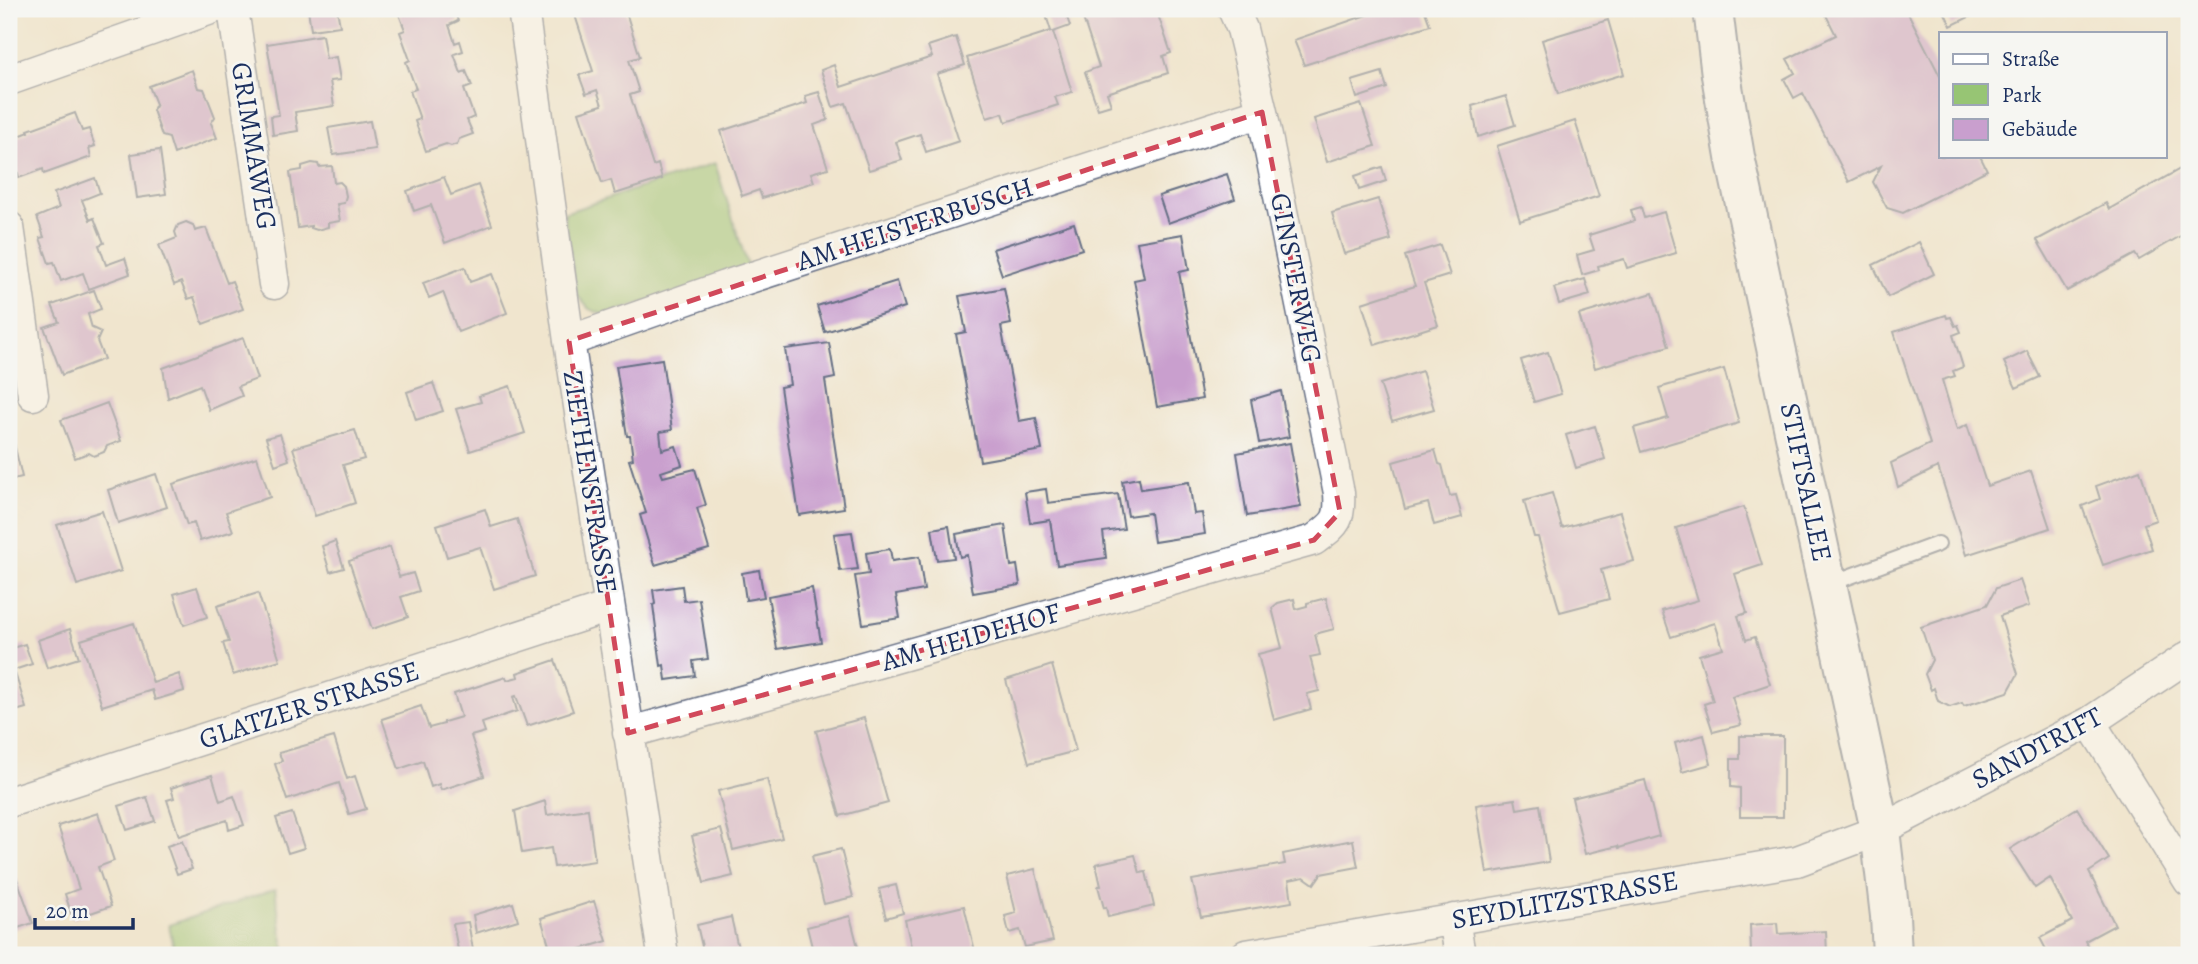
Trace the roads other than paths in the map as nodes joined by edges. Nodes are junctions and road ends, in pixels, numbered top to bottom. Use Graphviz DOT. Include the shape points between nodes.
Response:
graph roads {
  1 [pos="211,9"];
  2 [pos="233,9"];
  3 [pos="523,9"];
  4 [pos="1233,9"];
  5 [pos="1713,9"];
  6 [pos="9,80"];
  7 [pos="1262,112"];
  8 [pos="9,227"];
  9 [pos="274,284"];
  10 [pos="569,341"];
  11 [pos="33,395"];
  12 [pos="1314,540"];
  13 [pos="1938,544"];
  14 [pos="1828,584"];
  15 [pos="609,607"];
  16 [pos="2189,656"];
  17 [pos="2090,722"];
  18 [pos="628,733"];
  19 [pos="9,802"];
  20 [pos="1880,830"];
  21 [pos="2189,881"];
  22 [pos="1454,919"];
  23 [pos="663,955"];
  24 [pos="1246,955"];
  25 [pos="1460,955"];
  26 [pos="1892,955"];
  1 -- 6 [label="street"];
  2 -- 9 [label="street, GRIMMAWEG"];
  3 -- 10 [label="street, ZIETHENSTRASSE"];
  4 -- 7 [label="street, GINSTERWEG"];
  5 -- 14 [label="main road, STIFTSALLEE" via="1735,157"];
  7 -- 10 [label="street, AM HEISTERBUSCH"];
  7 -- 12 [label="street, GINSTERWEG" via="1339,494 1340,512 1332,526"];
  8 -- 11 [label="street"];
  10 -- 15 [label="street, ZIETHENSTRASSE"];
  12 -- 18 [label="street, AM HEIDEHOF"];
  13 -- 14 [label="lane"];
  14 -- 20 [label="main road, STIFTSALLEE"];
  15 -- 18 [label="street, ZIETHENSTRASSE"];
  15 -- 19 [label="street, GLATZER STRASSE"];
  16 -- 17 [label="street, SANDTRIFT"];
  17 -- 20 [label="street, SANDTRIFT"];
  17 -- 21 [label="street"];
  18 -- 23 [label="street, ZIETHENSTRASSE"];
  20 -- 22 [label="street, SEYDLITZSTRASSE" via="1797,861"];
  20 -- 26 [label="main road, STIFTSALLEE"];
  22 -- 24 [label="street, SEYDLITZSTRASSE"];
  22 -- 25 [label="street"];
}
